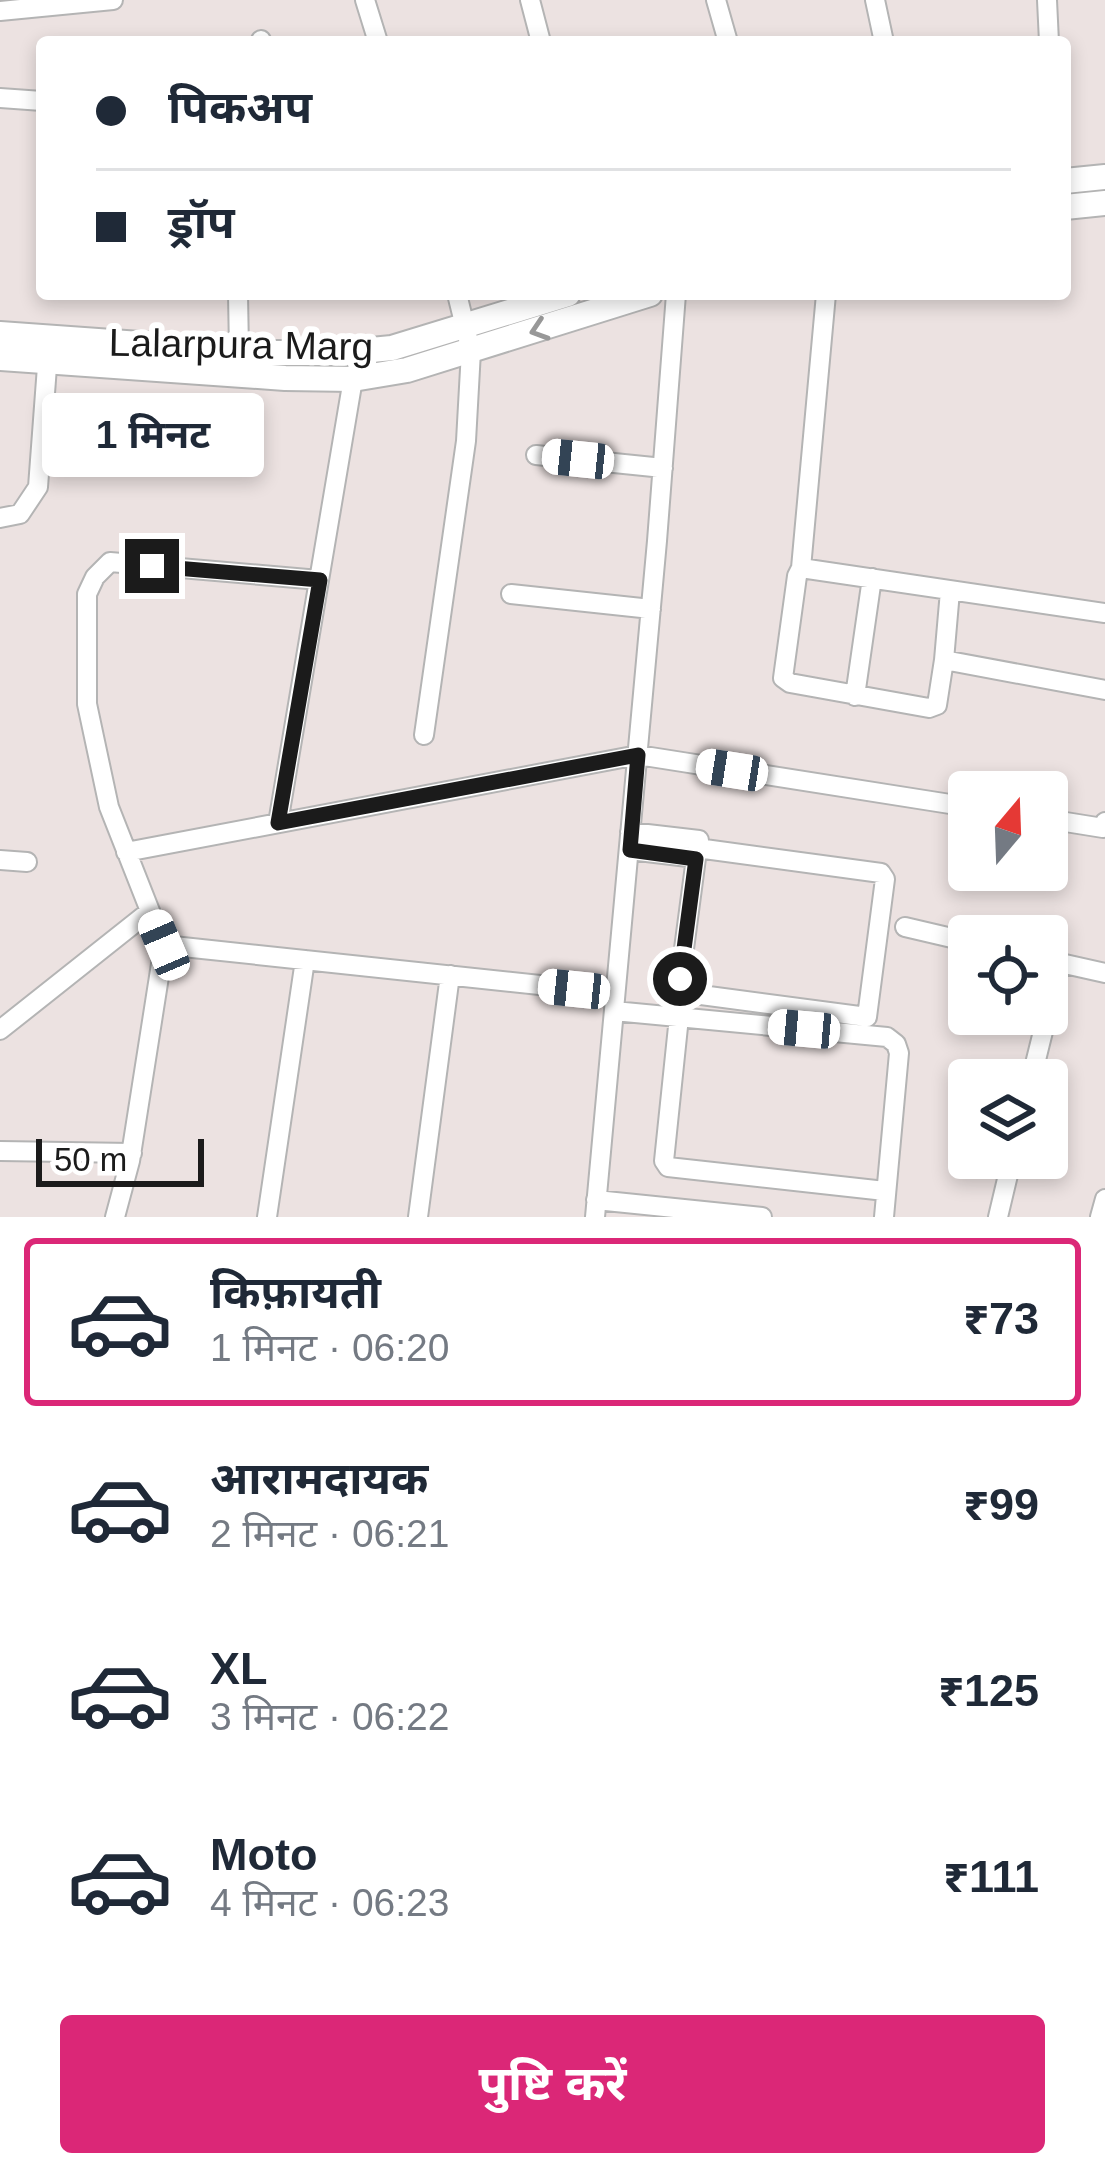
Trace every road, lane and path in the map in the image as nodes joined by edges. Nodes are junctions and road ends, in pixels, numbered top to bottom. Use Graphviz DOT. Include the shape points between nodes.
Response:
graph roads {
  1 [pos="113,0"];
  2 [pos="365,0"];
  3 [pos="530,0"];
  4 [pos="716,0"];
  5 [pos="875,0"];
  6 [pos="1047,0"];
  7 [pos="0,11"];
  8 [pos="376,36"];
  9 [pos="539,36"];
  10 [pos="726,36"];
  11 [pos="883,36"];
  12 [pos="1049,36"];
  13 [pos="0,98"];
  14 [pos="36,101"];
  15 [pos="1105,177"];
  16 [pos="1071,180"];
  17 [pos="1105,203"];
  18 [pos="1071,206"];
  19 [pos="238,300"];
  20 [pos="459,300"];
  21 [pos="555,300"];
  22 [pos="626,300"];
  23 [pos="676,300"];
  24 [pos="825,300"];
  25 [pos="0,334"];
  26 [pos="469,339"];
  27 [pos="49,350"];
  28 [pos="239,351"];
  29 [pos="0,358"];
  30 [pos="353,379"];
  31 [pos="536,455"];
  32 [pos="663,468"];
  33 [pos="0,518"];
  34 [pos="801,568"];
  35 [pos="872,578"];
  36 [pos="320,580"];
  37 [pos="950,591"];
  38 [pos="511,594"];
  39 [pos="651,609"];
  40 [pos="1105,613"];
  41 [pos="944,660"];
  42 [pos="1105,690"];
  43 [pos="855,695"];
  44 [pos="424,735"];
  45 [pos="638,755"];
  46 [pos="948,804"];
  47 [pos="1068,822"];
  48 [pos="1105,822"];
  49 [pos="278,823"];
  50 [pos="630,841"];
  51 [pos="697,849"];
  52 [pos="126,852"];
  53 [pos="0,860"];
  54 [pos="27,862"];
  55 [pos="150,911"];
  56 [pos="905,927"];
  57 [pos="948,936"];
  58 [pos="164,945"];
  59 [pos="305,960"];
  60 [pos="1068,964"];
  61 [pos="1105,973"];
  62 [pos="450,975"];
  63 [pos="615,1002"];
  64 [pos="679,1017"];
  65 [pos="0,1030"];
  66 [pos="0,1151"];
  67 [pos="132,1153"];
  68 [pos="1007,1179"];
  69 [pos="885,1191"];
  70 [pos="1105,1199"];
  71 [pos="595,1209"];
  72 [pos="115,1217"];
  73 [pos="267,1217"];
  74 [pos="418,1217"];
  75 [pos="762,1217"];
  76 [pos="884,1217"];
  77 [pos="998,1217"];
  78 [pos="1100,1217"];
  1 -- 7 [label="street"];
  2 -- 8 [label="street"];
  3 -- 9 [label="street"];
  4 -- 10 [label="street"];
  5 -- 11 [label="street"];
  6 -- 12 [label="street"];
  13 -- 14 [label="street"];
  15 -- 16 [label="street"];
  17 -- 18 [label="street"];
  19 -- 28 [label="street"];
  20 -- 26 [label="street"];
  21 -- 26 [label="street, Lalarpura Marg"];
  22 -- 26 [label="street, one-way"];
  23 -- 32 [label="street"];
  24 -- 34 [label="street"];
  25 -- 27 [label="street"];
  26 -- 28 [label="street, Lalarpura Marg" via="340,353"];
  26 -- 30 [label="street" via="407,370"];
  26 -- 44 [label="street" via="466,441"];
  27 -- 28 [label="street, Lalarpura Marg"];
  27 -- 29 [label="street"];
  27 -- 30 [label="street"];
  27 -- 33 [label="street" via="38,487 20,514"];
  30 -- 36 [label="street"];
  31 -- 32 [label="street"];
  32 -- 39 [label="street"];
  34 -- 35 [label="street"];
  34 -- 43 [label="street" via="782,678"];
  35 -- 37 [label="street"];
  35 -- 43 [label="street"];
  36 -- 49 [label="street"];
  36 -- 52 [label="street" via="110,562 95,577 87,594 87,704"];
  37 -- 40 [label="street"];
  37 -- 41 [label="street"];
  38 -- 39 [label="street"];
  39 -- 45 [label="street"];
  41 -- 42 [label="street"];
  41 -- 43 [label="street" via="937,706"];
  45 -- 46 [label="street"];
  45 -- 49 [label="street"];
  45 -- 50 [label="street"];
  47 -- 48 [label="street"];
  49 -- 52 [label="street"];
  50 -- 51 [label="street"];
  50 -- 63 [label="street"];
  51 -- 51 [label="street" via="881,873 867,1017 680,988"];
  52 -- 55 [label="street"];
  53 -- 54 [label="street"];
  55 -- 58 [label="street"];
  55 -- 65 [label="street"];
  56 -- 57 [label="street"];
  58 -- 59 [label="street"];
  58 -- 67 [label="street"];
  59 -- 62 [label="street"];
  59 -- 73 [label="street"];
  60 -- 61 [label="street"];
  62 -- 63 [label="street"];
  62 -- 74 [label="street"];
  63 -- 64 [label="street"];
  63 -- 71 [label="street"];
  64 -- 69 [label="street" via="896,1044"];
  64 -- 69 [label="street" via="668,1167"];
  66 -- 67 [label="street"];
  67 -- 72 [label="street"];
  68 -- 77 [label="street"];
  69 -- 76 [label="street"];
  70 -- 78 [label="street"];
  71 -- 75 [label="street"];
}
